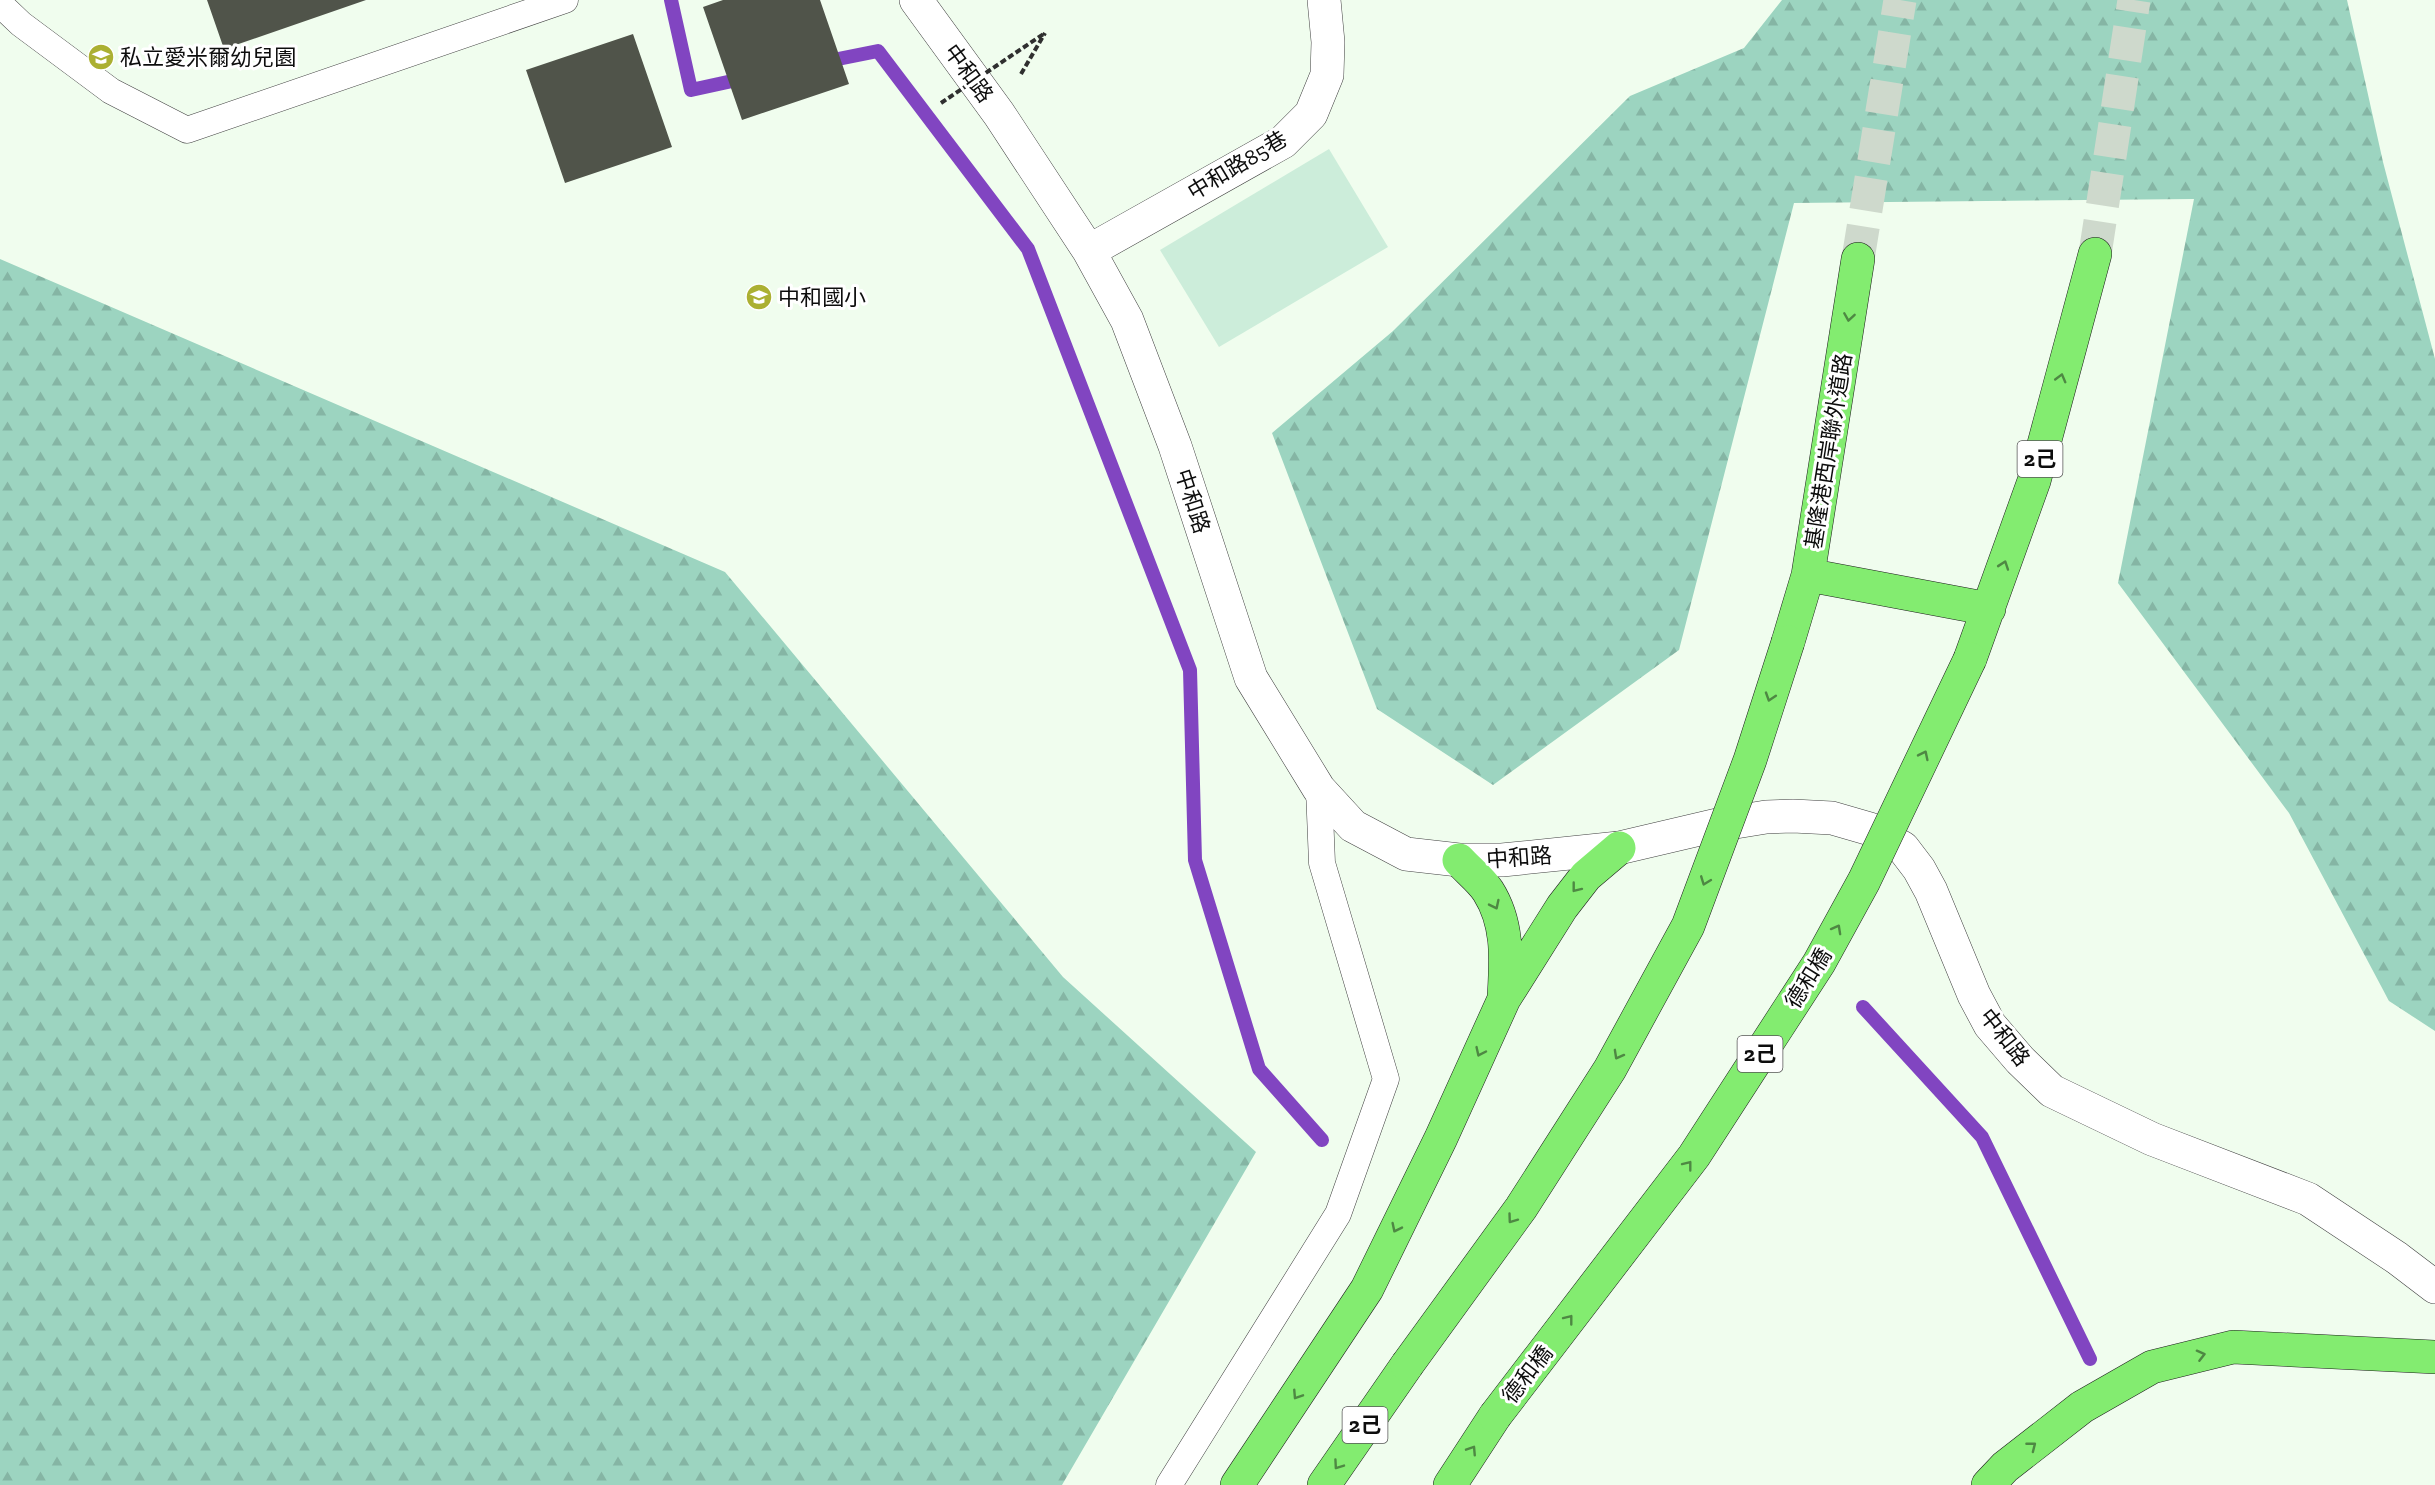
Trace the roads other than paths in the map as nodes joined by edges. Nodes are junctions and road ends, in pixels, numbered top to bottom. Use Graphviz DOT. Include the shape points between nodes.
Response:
graph roads {
  1 [pos="565,0"];
  2 [pos="916,0"];
  3 [pos="1324,0"];
  4 [pos="0,4"];
  5 [pos="1089,250"];
  6 [pos="2095,254"];
  7 [pos="1858,259"];
  8 [pos="1808,575"];
  9 [pos="1989,609"];
  10 [pos="1319,789"];
  11 [pos="1619,848"];
  12 [pos="1459,860"];
  13 [pos="1504,999"];
  14 [pos="2435,1287"];
  15 [pos="2435,1350"];
  16 [pos="2400,1355"];
  17 [pos="2435,1358"];
  18 [pos="1169,1485"];
  19 [pos="1237,1485"];
  20 [pos="1324,1485"];
  21 [pos="1450,1485"];
  22 [pos="1988,1485"];
  1 -- 4 [label="lane" via="187,130 111,91"];
  2 -- 5 [label="street, 中和路" via="999,114"];
  3 -- 5 [label="street, 中和路85巷" via="1327,75 1311,114 1283,142"];
  5 -- 10 [label="street, 中和路" via="1126,320 1175,446 1251,678"];
  9 -- 6 [label="main road, 2己, one-way" via="2034,481"];
  7 -- 8 [label="main road, 基隆港西岸聯外道路 / 2己, one-way"];
  8 -- 9 [label="main road"];
  8 -- 20 [label="main road, 基隆港西岸聯外道路 / 2己, one-way, bridge" via="1750,760 1688,926 1610,1069 1521,1208"];
  21 -- 9 [label="main road, 德和橋 / 2己, one-way, bridge" via="1495,1416 1694,1156 1819,963 1864,881 1970,660"];
  10 -- 12 [label="street, 中和路" via="1353,826 1383,843 1406,854"];
  10 -- 18 [label="lane" via="1322,863 1386,1079 1338,1214"];
  11 -- 12 [label="street, 中和路" via="1502,860"];
  11 -- 13 [label="main road, one-way" via="1586,876 1562,907"];
  11 -- 14 [label="street, 中和路" via="1766,817 1832,818 1870,829 1903,848 1919,868 1990,1025 2052,1091 2152,1139 2308,1199"];
  12 -- 13 [label="main road, one-way" via="1488,890 1500,916 1507,948"];
  13 -- 19 [label="main road, one-way" via="1367,1289"];
  15 -- 16 [label="main road"];
  16 -- 17 [label="main road"];
  22 -- 16 [label="main road, one-way" via="2082,1407 2152,1367 2233,1347"];
}
